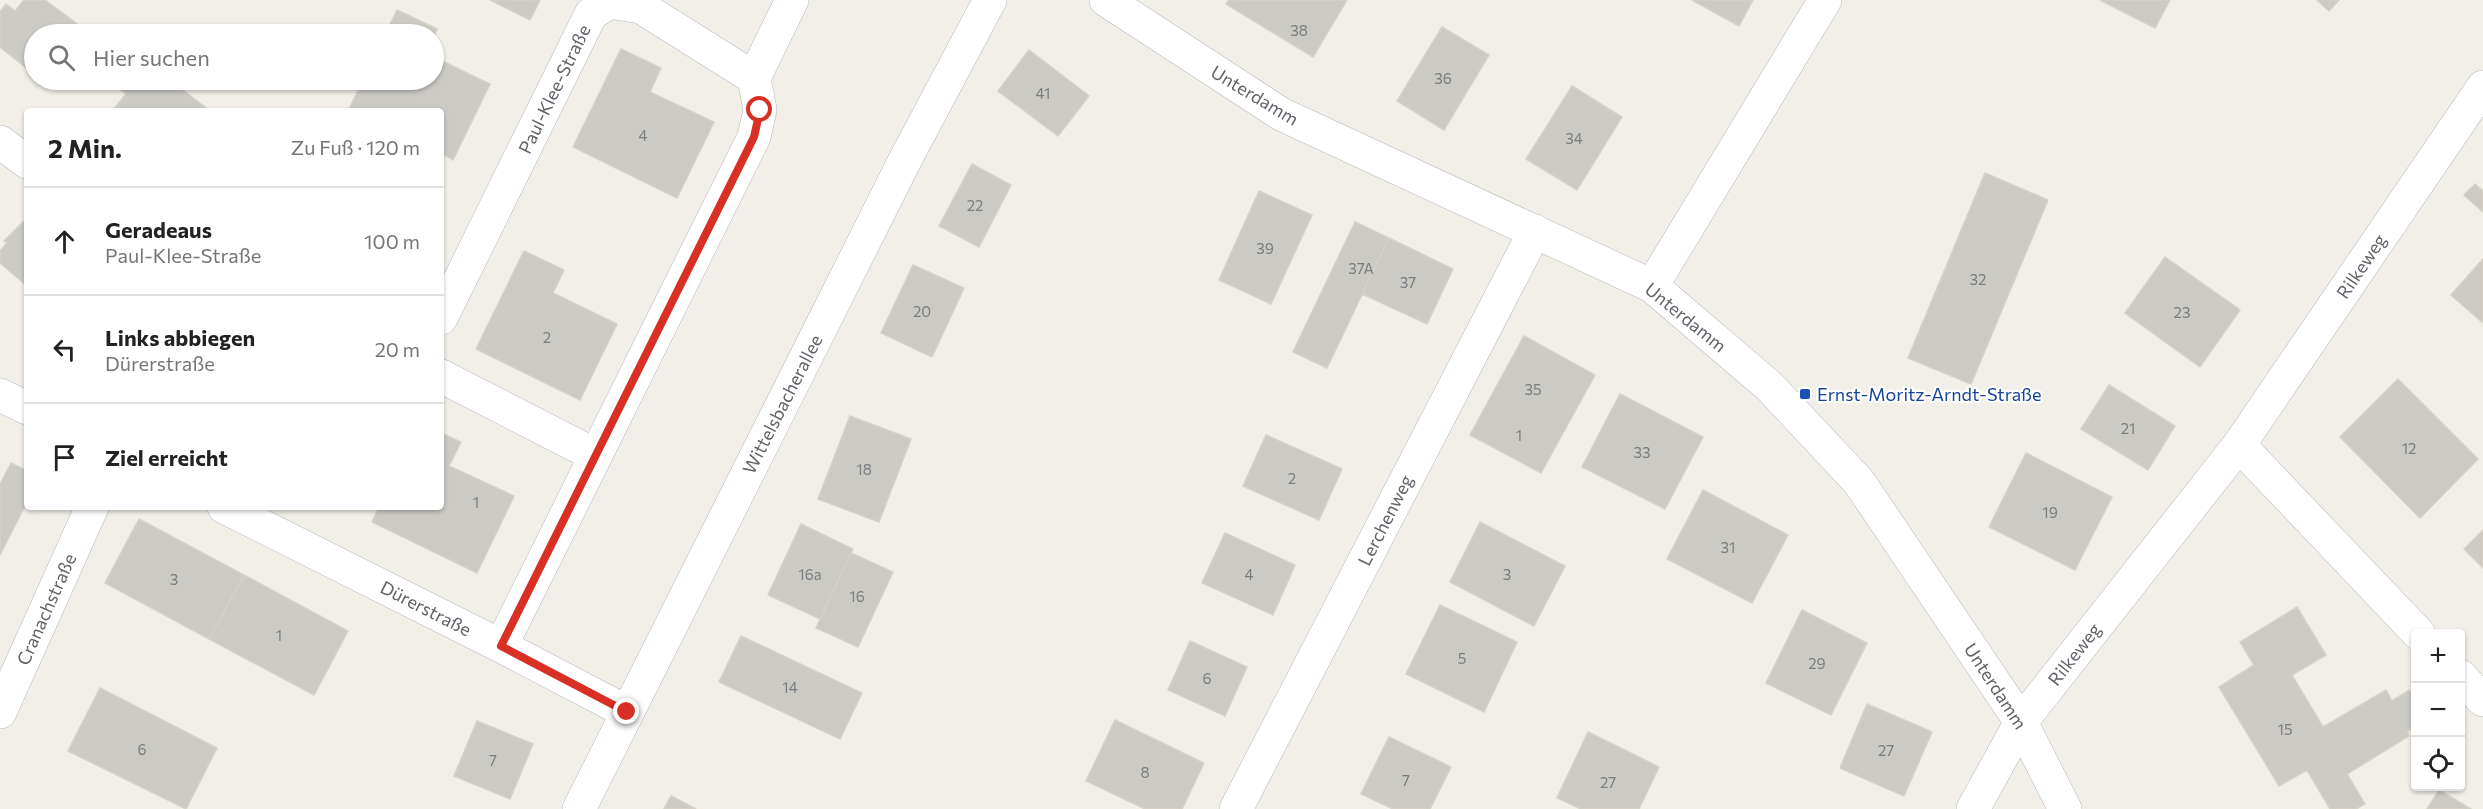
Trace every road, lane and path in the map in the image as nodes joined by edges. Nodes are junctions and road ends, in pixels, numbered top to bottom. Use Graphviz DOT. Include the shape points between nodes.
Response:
graph roads {
  1 [pos="792,0"];
  2 [pos="990,0"];
  3 [pos="1106,0"];
  4 [pos="1825,0"];
  5 [pos="754,78"];
  6 [pos="2483,87"];
  7 [pos="0,142"];
  8 [pos="24,160"];
  9 [pos="1534,231"];
  10 [pos="1652,286"];
  11 [pos="444,312"];
  12 [pos="444,378"];
  13 [pos="0,395"];
  14 [pos="24,407"];
  15 [pos="2239,445"];
  16 [pos="595,455"];
  17 [pos="91,510"];
  18 [pos="230,510"];
  19 [pos="2415,629"];
  20 [pos="501,646"];
  21 [pos="2465,681"];
  22 [pos="2483,700"];
  23 [pos="0,712"];
  24 [pos="627,712"];
  25 [pos="2020,722"];
  26 [pos="579,809"];
  27 [pos="1236,809"];
  28 [pos="1973,809"];
  29 [pos="2065,809"];
  1 -- 5 [label="street"];
  2 -- 24 [label="street, Wittelsbacherallee" via="905,160"];
  3 -- 9 [label="street, Unterdamm" via="1281,114"];
  4 -- 10 [label="street"];
  5 -- 11 [label="street, Paul-Klee-Straße" via="641,7 609,2 591,14"];
  5 -- 16 [label="street" via="760,110 754,137"];
  6 -- 15 [label="street, Rilkeweg"];
  7 -- 8 [label="street"];
  9 -- 10 [label="street, Unterdamm"];
  9 -- 27 [label="street, Lerchenweg"];
  10 -- 25 [label="street, Unterdamm" via="1770,387 1859,482"];
  12 -- 16 [label="street"];
  13 -- 14 [label="street"];
  15 -- 19 [label="street"];
  15 -- 25 [label="street, Rilkeweg"];
  16 -- 20 [label="street"];
  17 -- 23 [label="street, Cranachstraße"];
  18 -- 20 [label="street, Dürerstraße"];
  20 -- 24 [label="street, Dürerstraße"];
  21 -- 22 [label="street"];
  24 -- 26 [label="street, Wittelsbacherallee"];
  25 -- 28 [label="street"];
  25 -- 29 [label="street, Unterdamm"];
}
